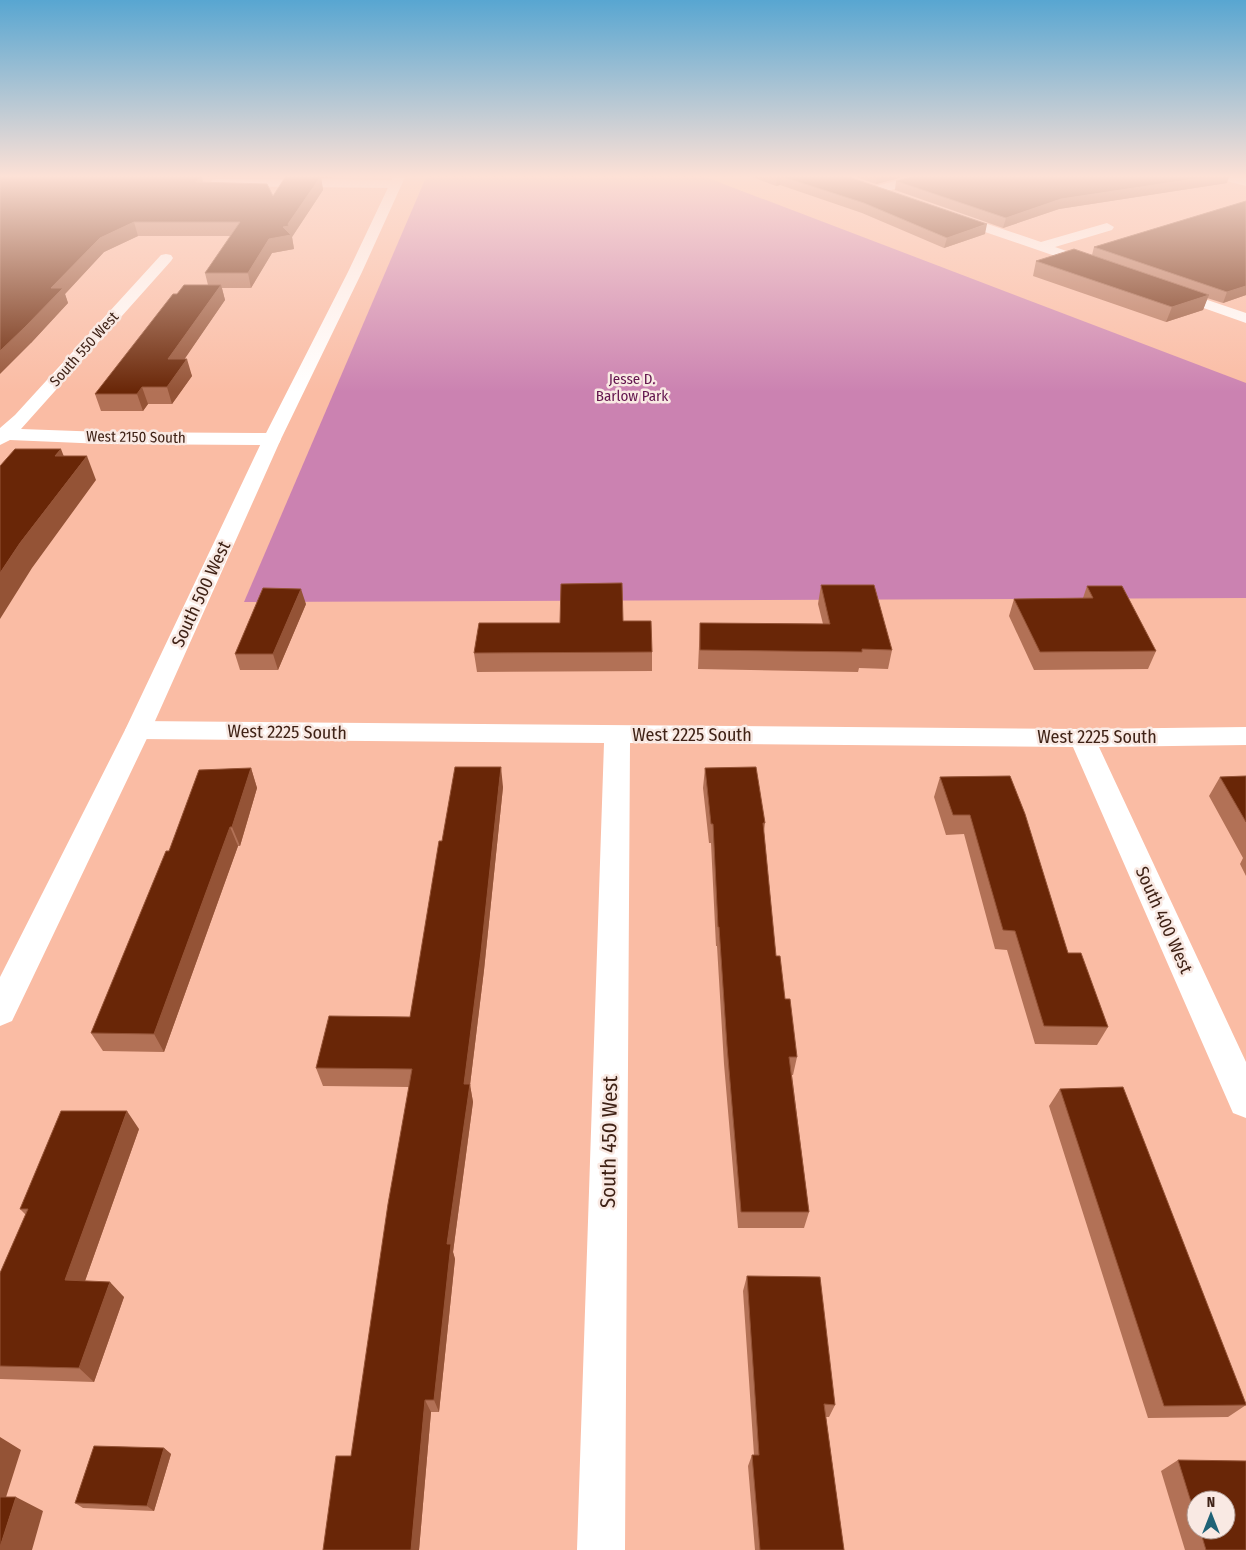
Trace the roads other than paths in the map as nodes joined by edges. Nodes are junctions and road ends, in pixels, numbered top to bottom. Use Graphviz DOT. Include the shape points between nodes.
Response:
graph roads {
  1 [pos="366,247"];
  2 [pos="1041,247"];
  3 [pos="166,258"];
  4 [pos="1106,270"];
  5 [pos="1153,286"];
  6 [pos="1246,318"];
  7 [pos="2,435"];
  8 [pos="272,439"];
  9 [pos="138,730"];
  10 [pos="617,735"];
  11 [pos="1246,736"];
  12 [pos="1082,738"];
  13 [pos="0,1011"];
  14 [pos="1246,1102"];
  15 [pos="601,1550"];
  1 -- 8 [label="street, South 500 West"];
  2 -- 4 [label="street"];
  3 -- 7 [label="street, South 550 West"];
  5 -- 6 [label="street"];
  7 -- 8 [label="street, West 2150 South"];
  8 -- 9 [label="street, South 500 West"];
  9 -- 10 [label="street, West 2225 South"];
  9 -- 13 [label="street, South 500 West"];
  10 -- 12 [label="street, West 2225 South"];
  10 -- 15 [label="street, South 450 West"];
  11 -- 12 [label="street, West 2225 South"];
  12 -- 14 [label="street, South 400 West"];
}
